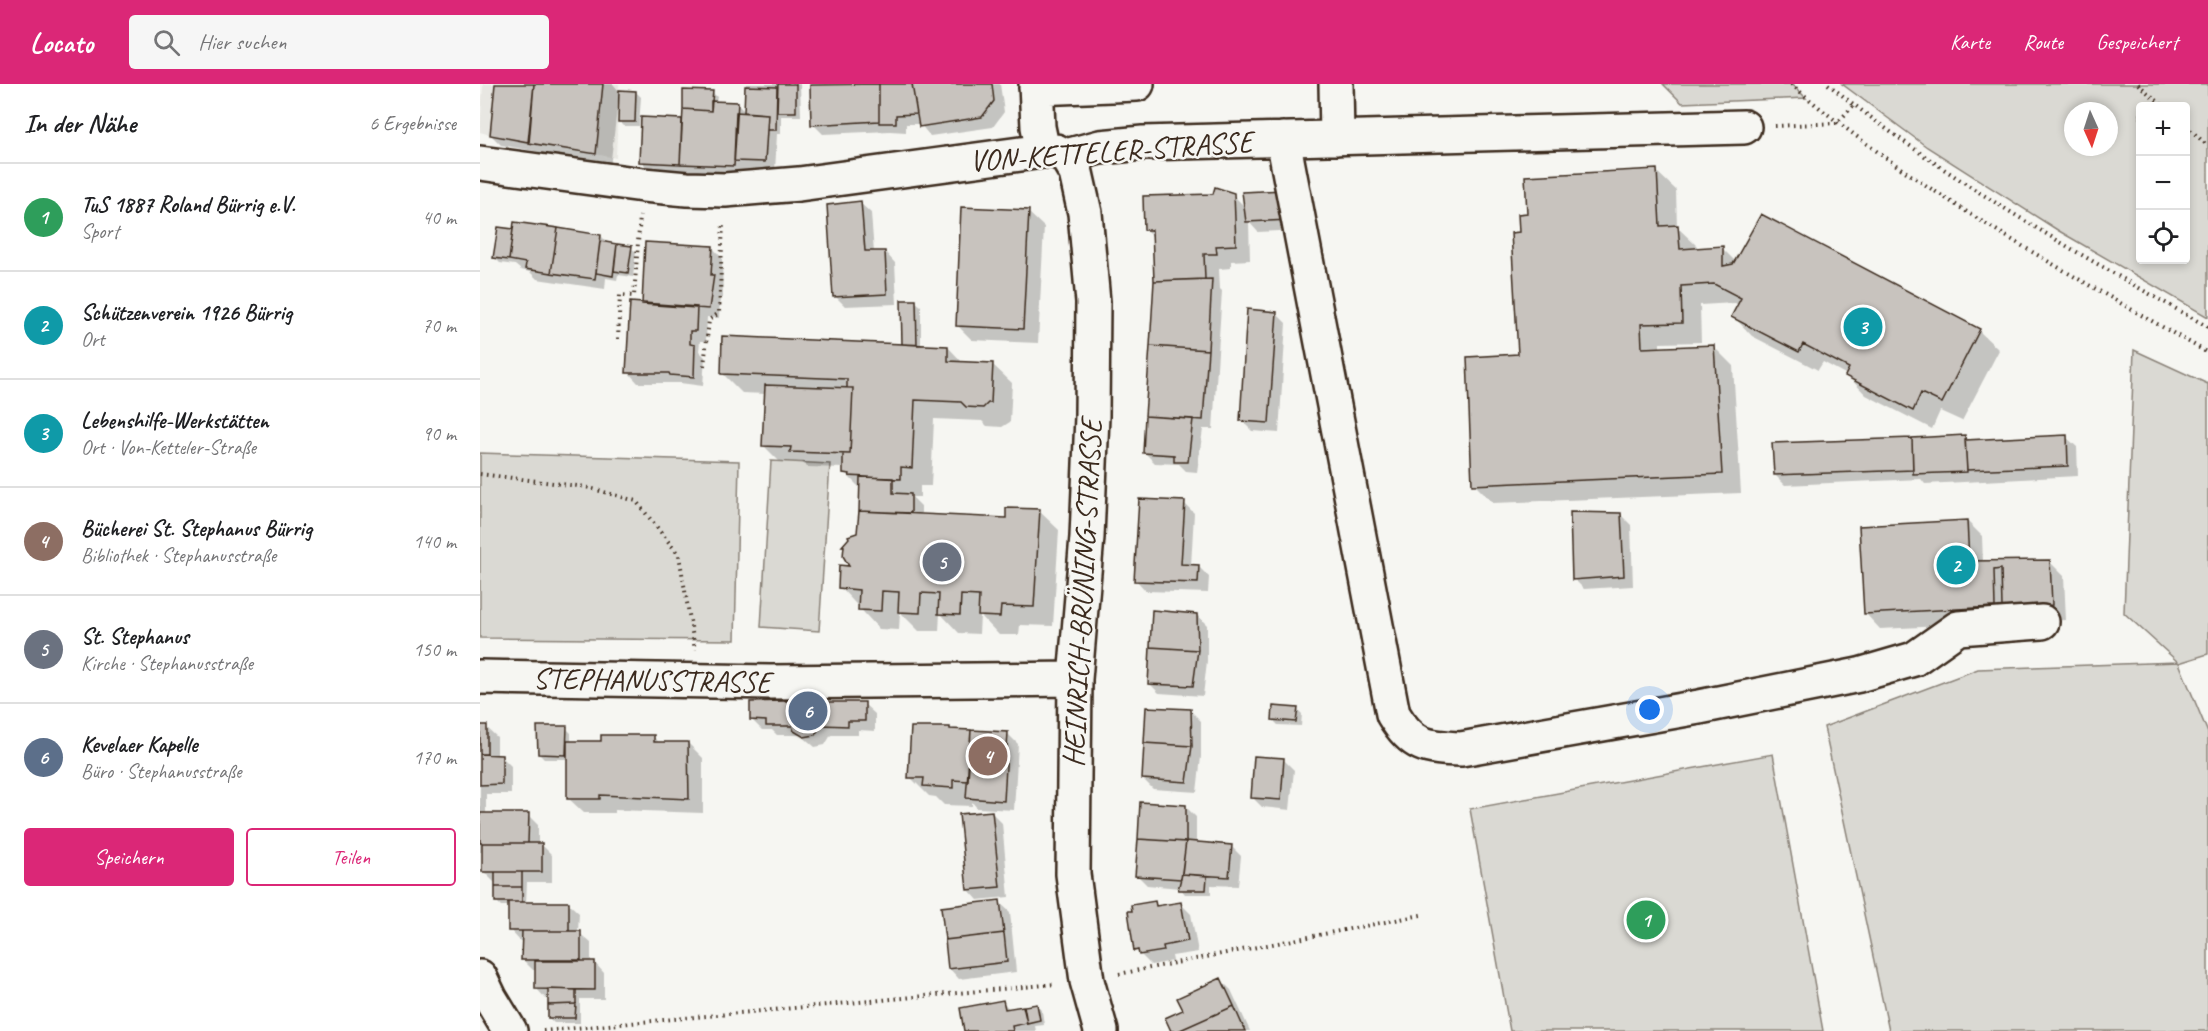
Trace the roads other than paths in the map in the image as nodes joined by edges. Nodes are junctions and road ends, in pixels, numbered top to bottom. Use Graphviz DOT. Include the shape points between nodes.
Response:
graph roads {
  1 [pos="1137,84"];
  2 [pos="1336,84"];
  3 [pos="1036,86"];
  4 [pos="1744,127"];
  5 [pos="1337,138"];
  6 [pos="1283,139"];
  7 [pos="1055,154"];
  8 [pos="480,163"];
  9 [pos="2042,622"];
  10 [pos="480,677"];
  11 [pos="1075,679"];
  12 [pos="480,977"];
  13 [pos="510,1031"];
  14 [pos="1101,1031"];
  1 -- 3 [label="street"];
  2 -- 5 [label="street"];
  3 -- 7 [label="street, HEINRICH-BRÜNING-STRASSE" via="1038,127"];
  4 -- 5 [label="street, VON-KETTELER-STRASSE"];
  5 -- 6 [label="street, VON-KETTELER-STRASSE"];
  6 -- 7 [label="street, VON-KETTELER-STRASSE" via="1143,142"];
  6 -- 9 [label="street" via="1393,714 1403,732 1438,748 1461,748 1859,675 1914,659 1958,628"];
  7 -- 8 [label="street, VON-KETTELER-STRASSE" via="725,190 643,185"];
  7 -- 11 [label="street, HEINRICH-BRÜNING-STRASSE" via="1077,173 1085,213 1093,302 1087,537"];
  10 -- 11 [label="street, STEPHANUSSTRASSE" via="770,682"];
  11 -- 14 [label="street, HEINRICH-BRÜNING-STRASSE" via="1073,874 1087,981"];
  12 -- 13 [label="street"];
}
